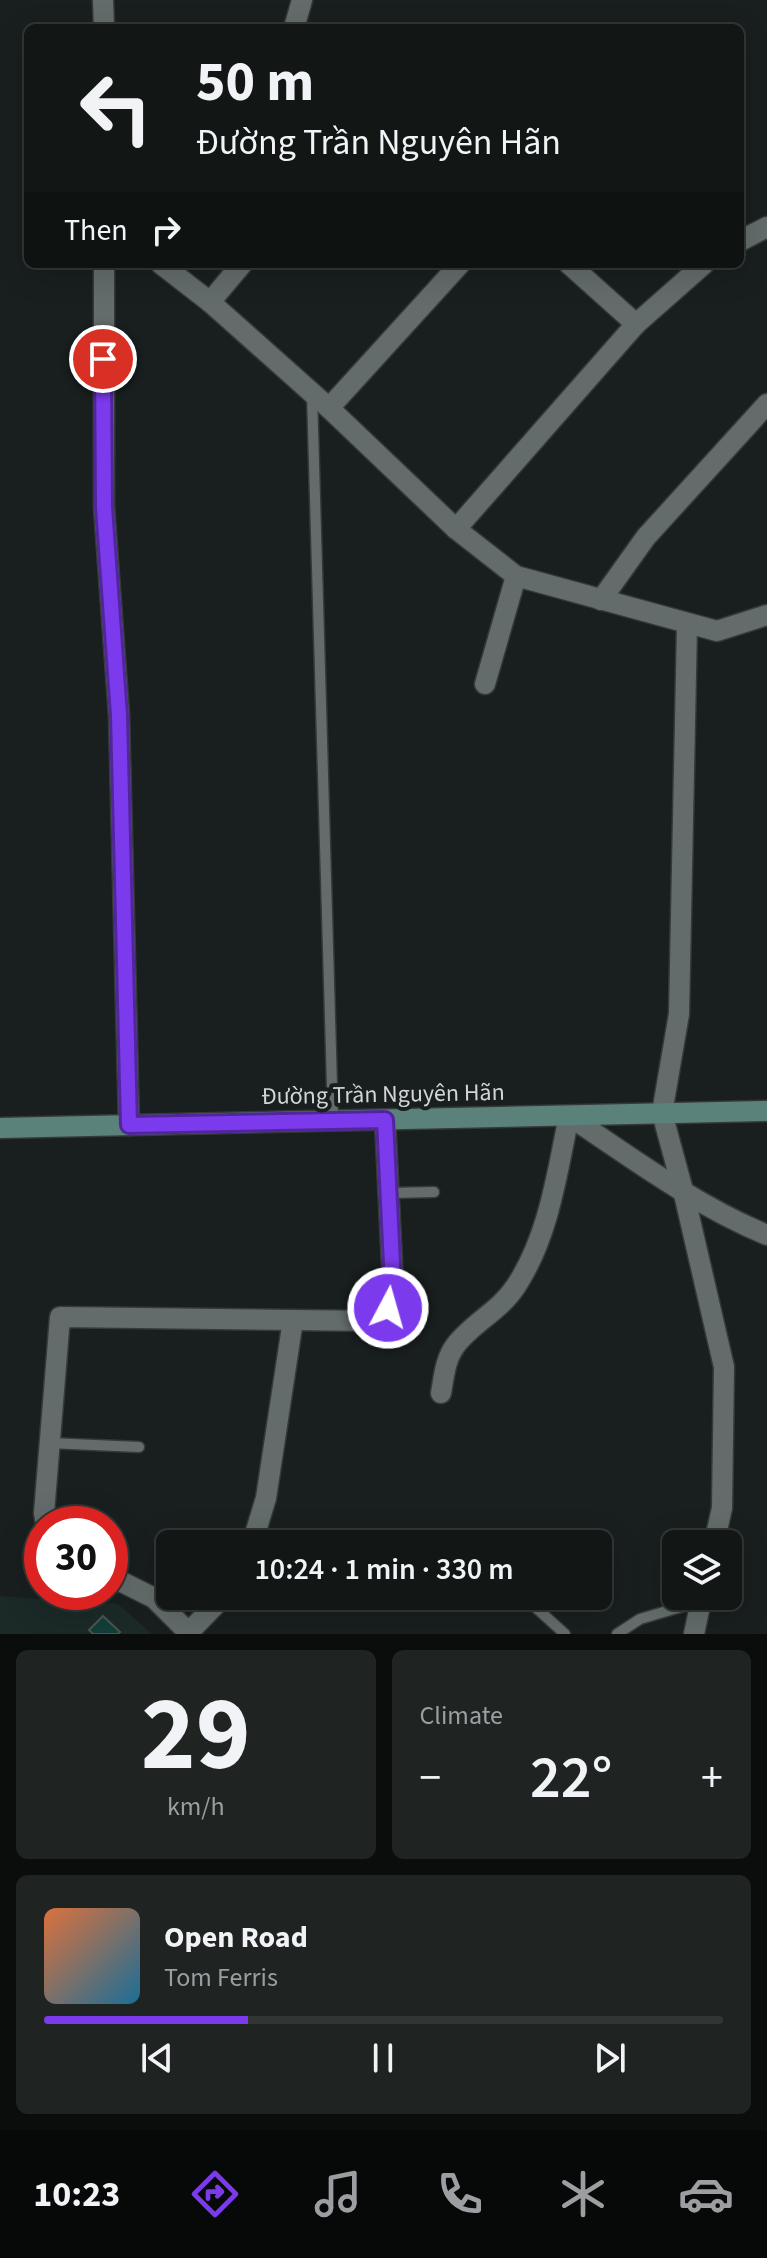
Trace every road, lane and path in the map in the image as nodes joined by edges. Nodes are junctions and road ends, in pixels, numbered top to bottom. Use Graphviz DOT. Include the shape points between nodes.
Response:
graph roads {
  1 [pos="103,0"];
  2 [pos="302,0"];
  3 [pos="104,24"];
  4 [pos="295,24"];
  5 [pos="767,227"];
  6 [pos="744,239"];
  7 [pos="104,268"];
  8 [pos="166,268"];
  9 [pos="239,268"];
  10 [pos="456,268"];
  11 [pos="573,268"];
  12 [pos="699,268"];
  13 [pos="210,302"];
  14 [pos="636,324"];
  15 [pos="312,392"];
  16 [pos="767,404"];
  17 [pos="329,408"];
  18 [pos="456,529"];
  19 [pos="516,576"];
  20 [pos="601,600"];
  21 [pos="767,615"];
  22 [pos="687,625"];
  23 [pos="485,684"];
  24 [pos="767,1111"];
  25 [pos="662,1113"];
  26 [pos="569,1116"];
  27 [pos="385,1120"];
  28 [pos="333,1121"];
  29 [pos="129,1125"];
  30 [pos="0,1128"];
  31 [pos="434,1192"];
  32 [pos="389,1193"];
  33 [pos="684,1194"];
  34 [pos="767,1235"];
  35 [pos="293,1320"];
  36 [pos="441,1393"];
  37 [pos="49,1443"];
  38 [pos="139,1447"];
  39 [pos="44,1506"];
  40 [pos="256,1530"];
  41 [pos="717,1530"];
  42 [pos="128,1585"];
  43 [pos="211,1610"];
  44 [pos="538,1610"];
  45 [pos="668,1610"];
  46 [pos="699,1610"];
  47 [pos="190,1633"];
  48 [pos="565,1634"];
  49 [pos="617,1634"];
  50 [pos="694,1634"];
  1 -- 3 [label="street"];
  2 -- 4 [label="street"];
  5 -- 6 [label="street"];
  7 -- 29 [label="street" via="104,507 119,715"];
  8 -- 13 [label="street"];
  9 -- 13 [label="street"];
  10 -- 17 [label="street"];
  11 -- 14 [label="street"];
  12 -- 14 [label="street"];
  13 -- 15 [label="street"];
  14 -- 18 [label="street"];
  15 -- 17 [label="street"];
  15 -- 28 [label="lane"];
  16 -- 20 [label="street" via="646,537"];
  17 -- 18 [label="street"];
  18 -- 19 [label="street"];
  19 -- 20 [label="street"];
  19 -- 23 [label="street"];
  20 -- 22 [label="street"];
  21 -- 22 [label="street" via="717,631"];
  22 -- 25 [label="street" via="679,1014"];
  24 -- 25 [label="street, Đường Trần Nguyên Hãn"];
  25 -- 26 [label="street, Đường Trần Nguyên Hãn"];
  25 -- 33 [label="street"];
  26 -- 27 [label="street, Đường Trần Nguyên Hãn"];
  26 -- 33 [label="street"];
  26 -- 36 [label="street" via="549,1210 523,1272 500,1307 456,1344"];
  27 -- 28 [label="street, Đường Trần Nguyên Hãn"];
  27 -- 32 [label="street"];
  28 -- 29 [label="street, Đường Trần Nguyên Hãn"];
  29 -- 30 [label="street, Đường Trần Nguyên Hãn"];
  31 -- 32 [label="lane"];
  32 -- 35 [label="street" via="393,1285 388,1308 371,1321"];
  33 -- 34 [label="street"];
  33 -- 41 [label="street" via="724,1367"];
  35 -- 37 [label="street" via="60,1317"];
  35 -- 40 [label="street" via="266,1498"];
  37 -- 38 [label="lane"];
  37 -- 39 [label="street"];
  42 -- 47 [label="street" via="154,1598"];
  43 -- 47 [label="street"];
  44 -- 48 [label="lane"];
  45 -- 49 [label="lane"];
  46 -- 50 [label="street"];
}
